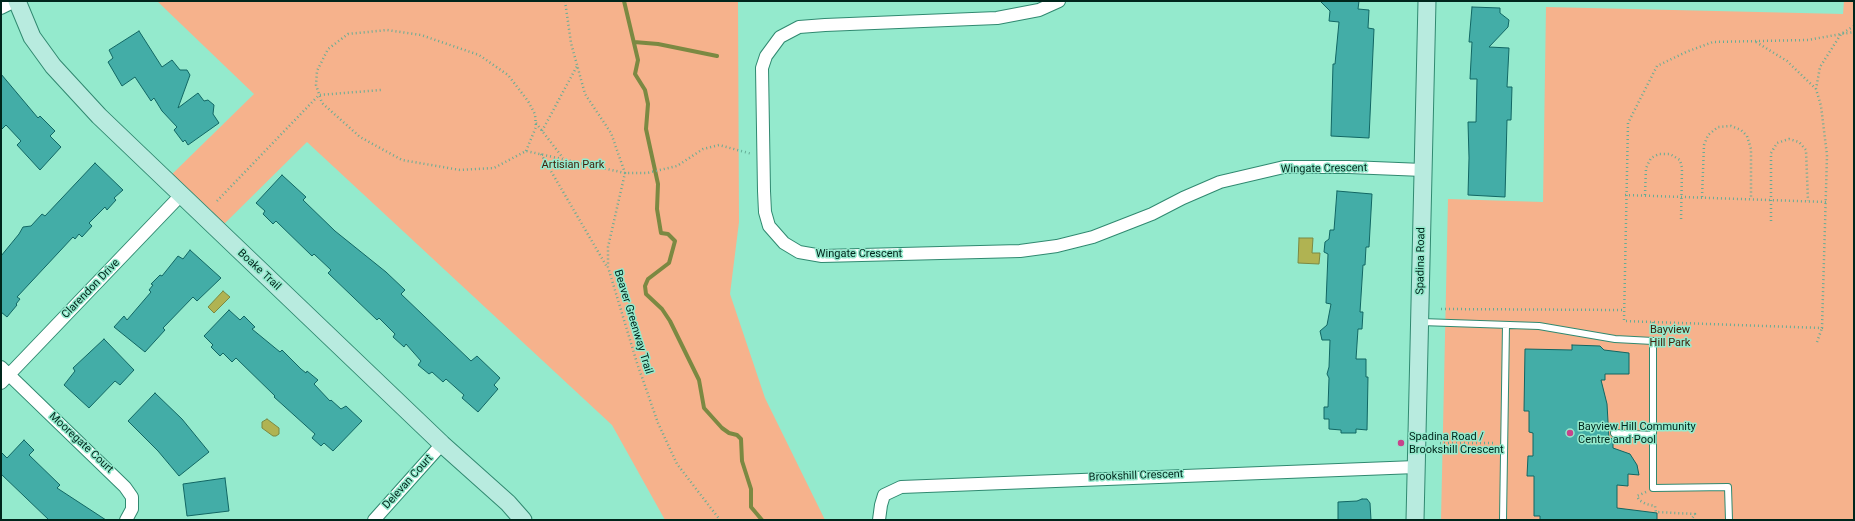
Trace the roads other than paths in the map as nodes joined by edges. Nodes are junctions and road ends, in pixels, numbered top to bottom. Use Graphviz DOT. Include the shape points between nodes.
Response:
graph roads {
  1 [pos="16,1"];
  2 [pos="1059,1"];
  3 [pos="1426,1"];
  4 [pos="1,8"];
  5 [pos="1423,170"];
  6 [pos="180,196"];
  7 [pos="1420,322"];
  8 [pos="1506,325"];
  9 [pos="4,375"];
  10 [pos="1614,433"];
  11 [pos="1653,435"];
  12 [pos="442,444"];
  13 [pos="1416,467"];
  14 [pos="126,520"];
  15 [pos="374,520"];
  16 [pos="523,520"];
  17 [pos="879,520"];
  18 [pos="1415,520"];
  19 [pos="1503,520"];
  20 [pos="1729,520"];
  1 -- 4 [label="street"];
  1 -- 6 [label="street, Boake Trail" via="32,37 53,66 99,116"];
  2 -- 5 [label="street, Wingate Crescent" via="1039,10 997,18 799,27 780,37 766,56 762,68 765,212 769,226 784,243 799,252 822,256 1020,251 1057,246 1118,228 1220,182 1284,167"];
  3 -- 5 [label="street, Spadina Road"];
  5 -- 7 [label="street, Spadina Road"];
  6 -- 9 [label="street, Clarendon Drive"];
  6 -- 12 [label="street, Boake Trail"];
  7 -- 8 [label="lane"];
  7 -- 13 [label="street, Spadina Road"];
  8 -- 11 [label="lane" via="1539,326 1615,340 1653,341"];
  8 -- 19 [label="lane"];
  9 -- 14 [label="street, Mooregate Court" via="125,487 132,497 132,509"];
  10 -- 11 [label="lane"];
  11 -- 20 [label="lane" via="1653,488 1728,487"];
  12 -- 15 [label="street, Delevan Court"];
  12 -- 16 [label="street, Boake Trail" via="508,503"];
  13 -- 17 [label="street, Brookshill Crescent" via="901,487 884,495"];
  13 -- 18 [label="street, Spadina Road"];
}
